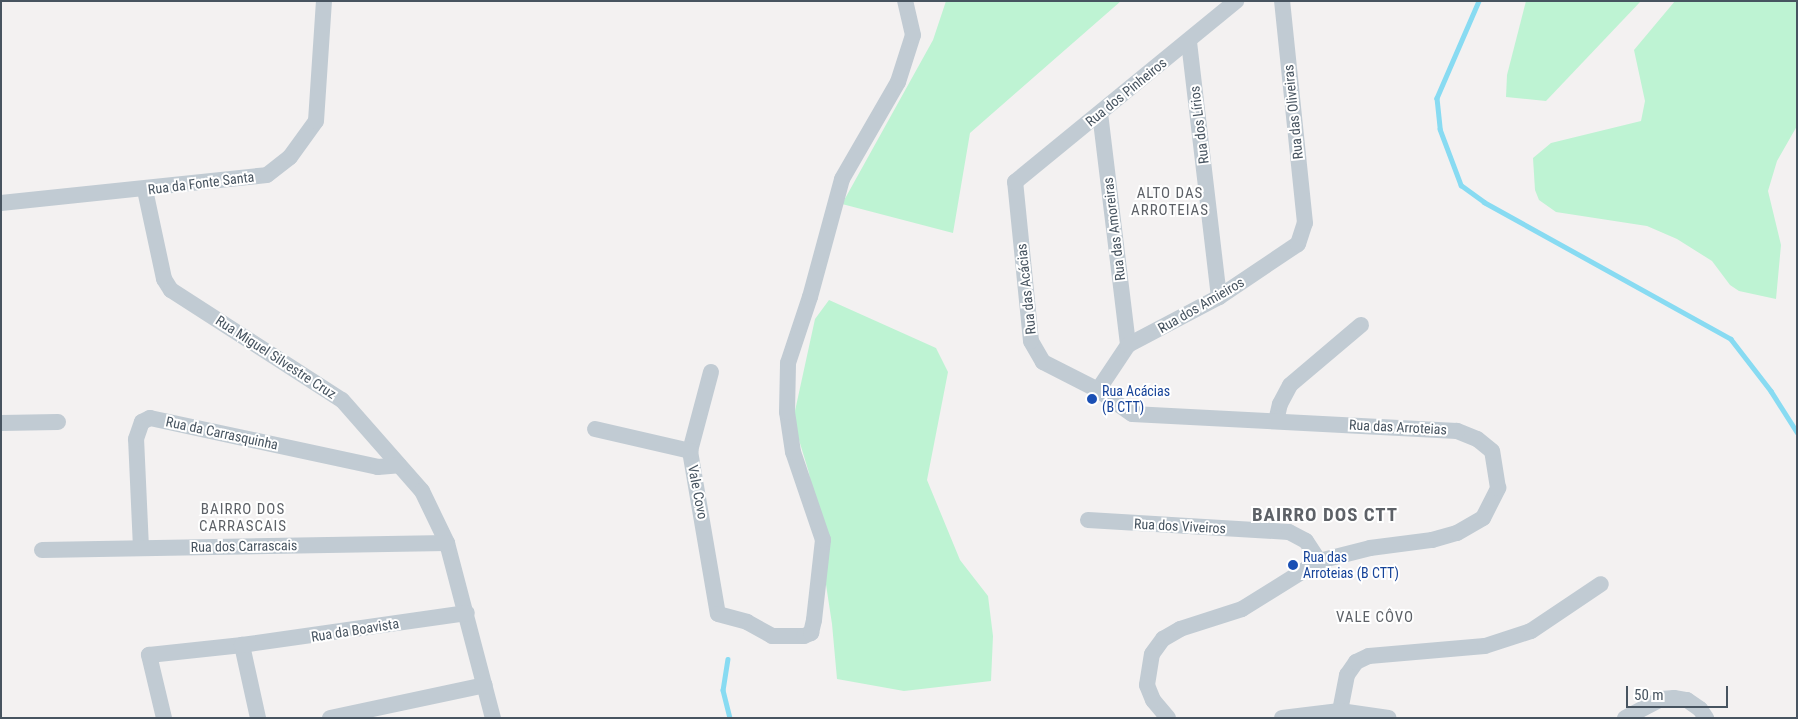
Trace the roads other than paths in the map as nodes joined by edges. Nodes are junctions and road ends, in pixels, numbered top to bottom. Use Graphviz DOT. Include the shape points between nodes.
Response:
graph roads {
  1 [pos="324,1"];
  2 [pos="906,1"];
  3 [pos="1236,1"];
  4 [pos="1282,1"];
  5 [pos="1189,42"];
  6 [pos="1100,113"];
  7 [pos="1015,182"];
  8 [pos="145,190"];
  9 [pos="1,203"];
  10 [pos="1305,223"];
  11 [pos="1219,297"];
  12 [pos="1361,325"];
  13 [pos="1128,345"];
  14 [pos="711,372"];
  15 [pos="1098,390"];
  16 [pos="1276,421"];
  17 [pos="58,422"];
  18 [pos="1,424"];
  19 [pos="595,429"];
  20 [pos="690,452"];
  21 [pos="399,465"];
  22 [pos="1088,520"];
  23 [pos="447,543"];
  24 [pos="140,548"];
  25 [pos="42,550"];
  26 [pos="1319,561"];
  27 [pos="1601,584"];
  28 [pos="467,612"];
  29 [pos="242,646"];
  30 [pos="485,685"];
  31 [pos="1340,710"];
  32 [pos="164,718"];
  33 [pos="258,718"];
  34 [pos="330,718"];
  35 [pos="493,718"];
  36 [pos="1168,718"];
  37 [pos="1282,718"];
  38 [pos="1389,718"];
  39 [pos="1625,718"];
  40 [pos="1706,718"];
  1 -- 8 [label="street, Rua da Fonte Santa" via="316,121 290,157 267,175"];
  2 -- 20 [label="street, Vale Covo" via="913,35 898,82 842,179 810,298 788,363 787,412 793,452 823,540 811,633 792,638 772,636 747,622 718,614"];
  3 -- 5 [label="street, Rua dos Pinheiros"];
  4 -- 10 [label="street, Rua das Oliveiras"];
  5 -- 6 [label="street, Rua dos Pinheiros"];
  5 -- 11 [label="street, Rua dos Lírios"];
  6 -- 7 [label="street, Rua dos Pinheiros"];
  6 -- 13 [label="street, Rua das Amoreiras"];
  7 -- 15 [label="street, Rua das Acácias" via="1031,341 1043,362"];
  8 -- 9 [label="street, Rua da Fonte Santa"];
  8 -- 21 [label="street, Rua Miguel Silvestre Cruz" via="164,278 171,290 342,400"];
  10 -- 11 [label="street, Rua dos Amieiros" via="1298,244"];
  11 -- 13 [label="street, Rua dos Amieiros"];
  12 -- 16 [label="street" via="1290,386 1280,404"];
  13 -- 15 [label="street, Rua dos Amieiros"];
  14 -- 20 [label="street, Vale Covo"];
  15 -- 16 [label="street, Rua das Arroteias" via="1132,414"];
  16 -- 26 [label="street, Rua das Arroteias" via="1457,431 1477,439 1492,451 1498,488 1483,518 1471,526 1432,540 1370,548"];
  17 -- 18 [label="street"];
  19 -- 20 [label="street"];
  21 -- 23 [label="street, Rua Miguel Silvestre Cruz" via="432,507"];
  21 -- 24 [label="street, Rua da Carrasquinha" via="378,467 150,418 142,422 136,439"];
  22 -- 26 [label="street, Rua dos Viveiros" via="1289,532 1306,541"];
  23 -- 24 [label="street, Rua dos Carrascais"];
  23 -- 28 [label="street, Rua Miguel Silvestre Cruz"];
  24 -- 25 [label="street, Rua dos Carrascais"];
  26 -- 36 [label="street, Rua das Arroteias" via="1242,609 1180,629 1163,639 1152,654 1147,685 1153,700"];
  27 -- 31 [label="street" via="1531,631 1485,646 1369,656 1356,662 1347,675"];
  28 -- 29 [label="street, Rua da Boavista"];
  28 -- 30 [label="street, Rua Miguel Silvestre Cruz"];
  29 -- 32 [label="street, Rua da Boavista" via="149,655"];
  29 -- 33 [label="street"];
  30 -- 34 [label="street"];
  30 -- 35 [label="street, Rua Miguel Silvestre Cruz"];
  31 -- 37 [label="street"];
  31 -- 38 [label="street"];
  39 -- 40 [label="street" via="1661,699 1674,698 1687,700 1700,708"];
}
